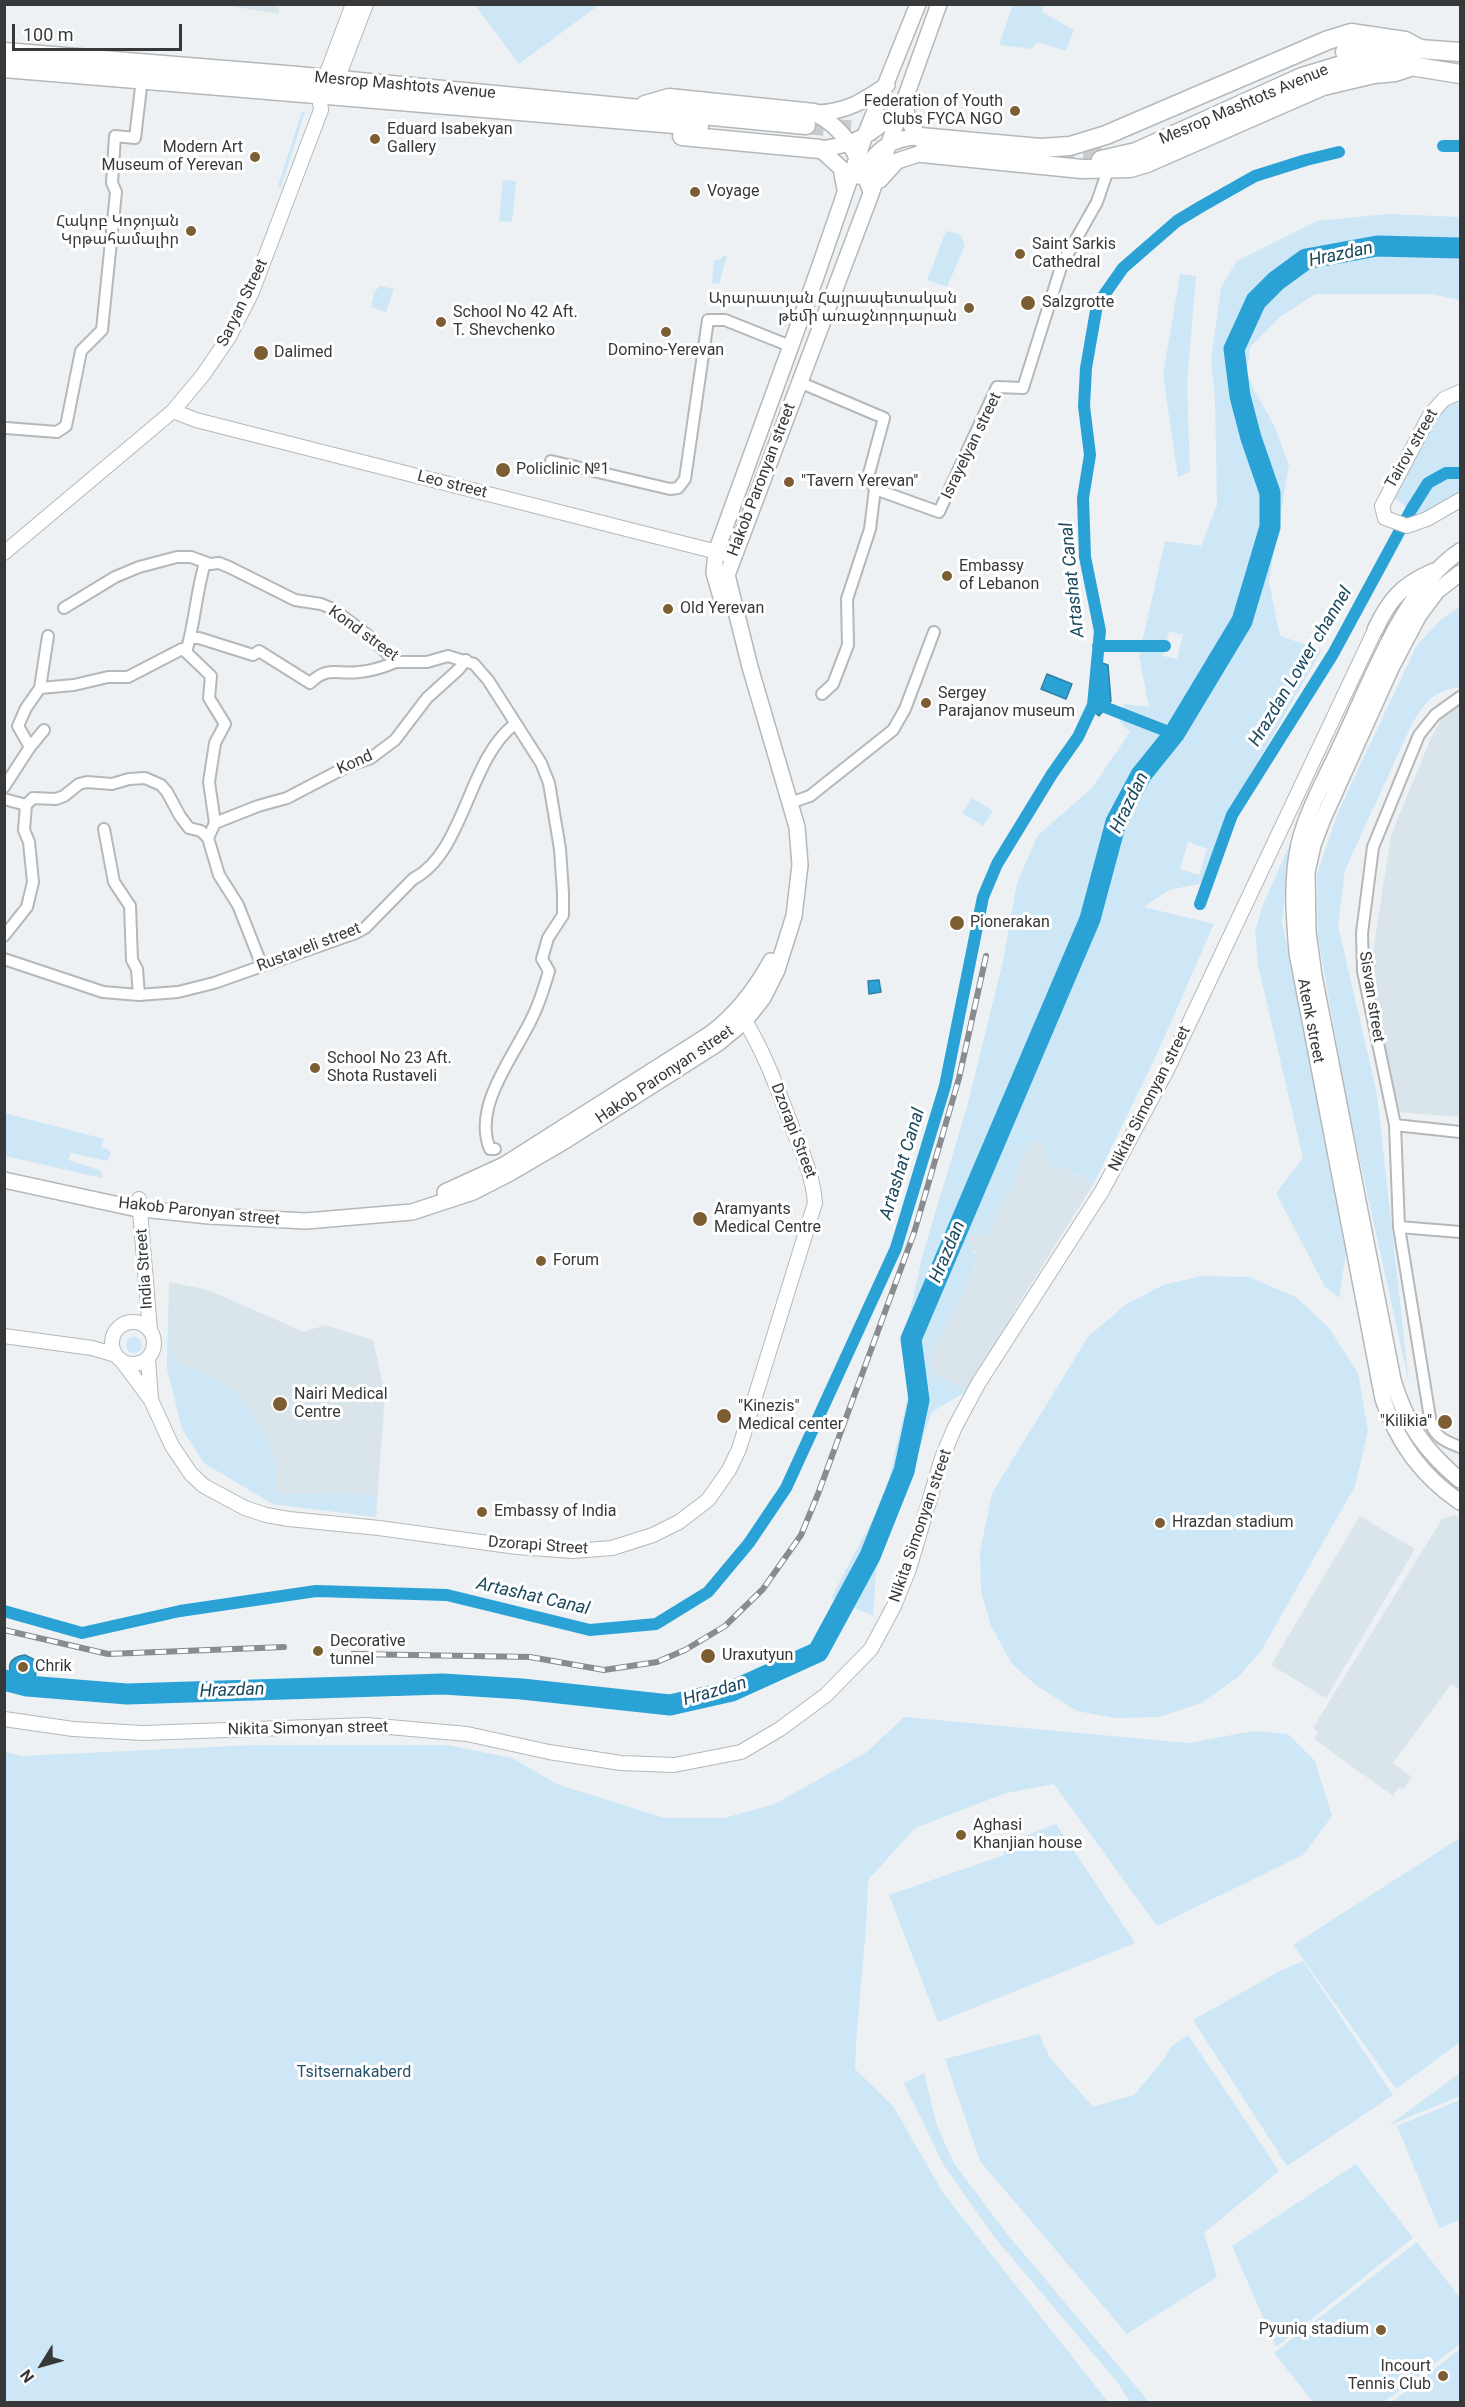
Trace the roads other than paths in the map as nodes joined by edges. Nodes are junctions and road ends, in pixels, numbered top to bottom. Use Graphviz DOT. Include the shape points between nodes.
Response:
graph roads {
  1 [pos="353,4"];
  2 [pos="366,4"];
  3 [pos="918,4"];
  4 [pos="939,4"];
  5 [pos="1418,48"];
  6 [pos="4,52"];
  7 [pos="1461,52"];
  8 [pos="4,68"];
  9 [pos="1461,74"];
  10 [pos="142,80"];
  11 [pos="887,85"];
  12 [pos="328,87"];
  13 [pos="903,101"];
  14 [pos="607,119"];
  15 [pos="808,124"];
  16 [pos="892,133"];
  17 [pos="857,141"];
  18 [pos="921,145"];
  19 [pos="820,149"];
  20 [pos="1103,160"];
  21 [pos="860,164"];
  22 [pos="871,192"];
  23 [pos="846,193"];
  24 [pos="790,346"];
  25 [pos="799,382"];
  26 [pos="1461,392"];
  27 [pos="173,411"];
  28 [pos="6,428"];
  29 [pos="551,461"];
  30 [pos="875,489"];
  31 [pos="1461,500"];
  32 [pos="1461,551"];
  33 [pos="716,552"];
  34 [pos="4,553"];
  35 [pos="733,556"];
  36 [pos="205,563"];
  37 [pos="1437,570"];
  38 [pos="1461,573"];
  39 [pos="64,608"];
  40 [pos="1407,611"];
  41 [pos="1375,630"];
  42 [pos="934,632"];
  43 [pos="48,636"];
  44 [pos="190,638"];
  45 [pos="186,652"];
  46 [pos="466,660"];
  47 [pos="396,662"];
  48 [pos="40,688"];
  49 [pos="822,694"];
  50 [pos="1461,697"];
  51 [pos="514,724"];
  52 [pos="44,730"];
  53 [pos="30,747"];
  54 [pos="4,787"];
  55 [pos="4,799"];
  56 [pos="790,803"];
  57 [pos="26,805"];
  58 [pos="215,824"];
  59 [pos="104,829"];
  60 [pos="208,838"];
  61 [pos="4,936"];
  62 [pos="4,959"];
  63 [pos="262,966"];
  64 [pos="140,994"];
  65 [pos="746,1021"];
  66 [pos="1395,1125"];
  67 [pos="1461,1132"];
  68 [pos="495,1149"];
  69 [pos="4,1170"];
  70 [pos="4,1180"];
  71 [pos="136,1203"];
  72 [pos="1399,1227"];
  73 [pos="1461,1232"];
  74 [pos="127,1323"];
  75 [pos="150,1330"];
  76 [pos="4,1336"];
  77 [pos="113,1339"];
  78 [pos="92,1347"];
  79 [pos="119,1358"];
  80 [pos="148,1359"];
  81 [pos="151,1400"];
  82 [pos="1461,1447"];
  83 [pos="1461,1480"];
  84 [pos="1461,1502"];
  85 [pos="4,1719"];
  1 -- 12 [label="street"];
  2 -- 12 [label="street"];
  3 -- 11 [label="main road, Hakob Paronyan street"];
  4 -- 13 [label="main road, Hakob Paronyan street"];
  5 -- 7 [label="highway, Mesrop Mashtots Avenue"];
  5 -- 18 [label="highway" via="1405,41 1351,33 1106,135 1070,146"];
  5 -- 20 [label="highway, Mesrop Mashtots Avenue" via="1363,49 1331,56 1147,135"];
  6 -- 12 [label="highway, Mesrop Mashtots Avenue"];
  8 -- 10 [label="highway, Mesrop Mashtots Avenue"];
  9 -- 20 [label="highway, Mesrop Mashtots Avenue" via="1365,61 1332,67 1136,152"];
  10 -- 12 [label="highway, Mesrop Mashtots Avenue"];
  10 -- 28 [label="street" via="135,138 115,136 112,183 116,192 102,330 81,351 66,426 57,432"];
  11 -- 15 [label="main road" via="864,101"];
  11 -- 16 [label="main road" via="884,110"];
  11 -- 17 [label="main road, Hakob Paronyan street"];
  12 -- 14 [label="highway, Mesrop Mashtots Avenue"];
  12 -- 15 [label="highway, Mesrop Mashtots Avenue"];
  12 -- 27 [label="street, Saryan Street" via="252,292 229,338"];
  13 -- 16 [label="main road, Hakob Paronyan street"];
  13 -- 18 [label="main road"];
  14 -- 15 [label="highway, Mesrop Mashtots Avenue"];
  14 -- 19 [label="highway" via="682,135"];
  15 -- 17 [label="main road" via="826,119"];
  16 -- 17 [label="main road"];
  16 -- 18 [label="main road"];
  16 -- 21 [label="main road"];
  16 -- 22 [label="main road, Hakob Paronyan street"];
  17 -- 19 [label="main road"];
  17 -- 21 [label="main road, Hakob Paronyan street"];
  18 -- 20 [label="highway"];
  18 -- 22 [label="main road" via="897,161"];
  19 -- 23 [label="main road" via="841,168"];
  20 -- 30 [label="street, Israyelyan street" via="1097,202 1062,264 1023,388 997,387 939,512"];
  21 -- 22 [label="main road"];
  21 -- 23 [label="main road, Hakob Paronyan street"];
  22 -- 25 [label="main road, Hakob Paronyan street"];
  23 -- 24 [label="main road, Hakob Paronyan street"];
  24 -- 29 [label="street" via="725,320 708,320 686,479 678,488"];
  24 -- 33 [label="main road, Hakob Paronyan street"];
  25 -- 30 [label="street" via="884,417 868,477"];
  25 -- 35 [label="main road, Hakob Paronyan street"];
  26 -- 31 [label="street, Tairov street" via="1443,399 1430,415 1382,506 1385,518 1407,526"];
  27 -- 33 [label="street, Leo street" via="218,426"];
  27 -- 34 [label="street, Saryan Street"];
  30 -- 49 [label="street" via="870,529 847,598 848,645 833,684"];
  32 -- 37 [label="main road, Atenk street"];
  33 -- 35 [label="street, Leo street"];
  33 -- 71 [label="main road, Hakob Paronyan street" via="714,573 786,824 791,871 787,911 773,957 736,1011 695,1045 504,1165 452,1190 384,1208 342,1213"];
  35 -- 56 [label="main road, Hakob Paronyan street" via="728,585"];
  36 -- 39 [label="street, Kond street" via="191,556 139,567"];
  36 -- 44 [label="street"];
  36 -- 47 [label="street, Kond street" via="219,562 295,600 333,609"];
  37 -- 40 [label="main road, Atenk street"];
  37 -- 41 [label="main road" via="1400,591 1386,605"];
  38 -- 83 [label="main road, Atenk street" via="1437,591 1419,615 1392,666 1322,821 1310,858 1307,898 1314,976 1393,1380 1412,1428 1443,1466"];
  40 -- 41 [label="main road" via="1403,606 1397,607"];
  40 -- 84 [label="main road, Atenk street" via="1303,829 1294,872 1293,905 1297,953 1383,1399 1397,1435 1409,1452 1444,1490"];
  41 -- 85 [label="street, Nikita Simonyan street" via="1157,1088 1092,1208 978,1384 954,1429 909,1569 885,1623 863,1660 826,1695 741,1752 674,1765 621,1763 467,1734 367,1725 143,1733 73,1729"];
  42 -- 56 [label="street" via="893,730 810,796"];
  43 -- 48 [label="street"];
  44 -- 45 [label="street"];
  44 -- 47 [label="street" via="253,655 259,651 310,683 324,672 357,672"];
  45 -- 48 [label="street" via="172,652 128,677"];
  45 -- 58 [label="street" via="211,676 209,698 225,724 215,743 209,782"];
  46 -- 47 [label="street, Kond street" via="448,656 427,662"];
  46 -- 51 [label="street" via="488,680"];
  46 -- 58 [label="street, Kond" via="427,698 395,740 371,758 286,798"];
  48 -- 53 [label="street" via="18,726"];
  50 -- 66 [label="street, Sisvan street" via="1435,715 1419,735 1373,847 1367,881 1363,970"];
  51 -- 63 [label="street, Rustaveli street" via="484,762 469,801 435,859 365,928"];
  51 -- 68 [label="street" via="541,763 549,783 560,849 563,915 548,938 542,959 549,971 536,1009 495,1083 484,1131 490,1149"];
  52 -- 53 [label="street"];
  53 -- 54 [label="street"];
  55 -- 57 [label="street"];
  56 -- 65 [label="main road, Hakob Paronyan street" via="797,827 800,865 794,916 777,970"];
  57 -- 60 [label="street" via="33,798 64,796 87,782 112,784 145,778 161,785 189,828"];
  57 -- 61 [label="street" via="24,830 33,882 27,907"];
  58 -- 60 [label="street"];
  59 -- 64 [label="street" via="114,882 130,906 132,960"];
  60 -- 63 [label="street" via="219,875 238,905"];
  62 -- 64 [label="street, Rustaveli street" via="104,992"];
  63 -- 64 [label="street, Rustaveli street" via="178,992"];
  65 -- 71 [label="main road, Hakob Paronyan street" via="568,1139 474,1192 434,1207 306,1221 219,1217"];
  65 -- 81 [label="street, Dzorapi Street" via="760,1044 805,1161 813,1183 814,1203 739,1449 708,1500 679,1522 612,1548 573,1551 266,1515 204,1486 181,1461"];
  66 -- 67 [label="street"];
  66 -- 72 [label="street, Sisvan street"];
  69 -- 71 [label="main road, Hakob Paronyan street"];
  70 -- 71 [label="main road, Hakob Paronyan street"];
  71 -- 74 [label="street, India Street" via="141,1302"];
  71 -- 75 [label="street, India Street"];
  72 -- 73 [label="street"];
  72 -- 82 [label="street, Sisvan street" via="1431,1424 1441,1439"];
  74 -- 75 [label="street" via="142,1324"];
  74 -- 77 [label="street"];
  75 -- 80 [label="street" via="155,1345"];
  76 -- 78 [label="street"];
  77 -- 78 [label="street"];
  77 -- 79 [label="street"];
  78 -- 79 [label="street"];
  79 -- 80 [label="street" via="136,1364"];
  79 -- 81 [label="street"];
  80 -- 81 [label="street"];
}
